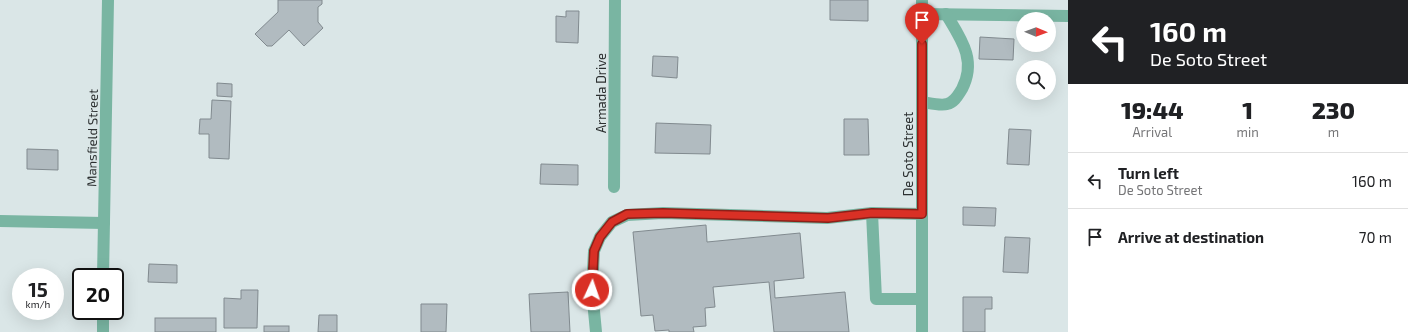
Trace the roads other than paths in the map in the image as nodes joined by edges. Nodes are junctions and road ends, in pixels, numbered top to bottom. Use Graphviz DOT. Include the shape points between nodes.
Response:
graph roads {
  1 [pos="108,0"];
  2 [pos="615,0"];
  3 [pos="922,0"];
  4 [pos="922,14"];
  5 [pos="946,14"];
  6 [pos="1068,16"];
  7 [pos="922,102"];
  8 [pos="614,187"];
  9 [pos="872,213"];
  10 [pos="922,214"];
  11 [pos="0,221"];
  12 [pos="104,223"];
  13 [pos="103,268"];
  14 [pos="922,299"];
  15 [pos="103,320"];
  16 [pos="103,332"];
  17 [pos="596,332"];
  18 [pos="922,332"];
  1 -- 12 [label="street, Mansfield Street"];
  2 -- 8 [label="street, Armada Drive"];
  3 -- 4 [label="street, De Soto Street"];
  4 -- 5 [label="street"];
  4 -- 7 [label="street, De Soto Street"];
  5 -- 6 [label="street"];
  5 -- 7 [label="street" via="967,51 969,70 956,99 946,105"];
  7 -- 10 [label="street, De Soto Street"];
  9 -- 10 [label="street"];
  9 -- 14 [label="street" via="876,299"];
  9 -- 17 [label="street" via="828,218 627,214 612,222 600,237 594,251 592,290"];
  10 -- 14 [label="street, De Soto Street"];
  11 -- 12 [label="street"];
  12 -- 13 [label="street, Mansfield Street"];
  14 -- 18 [label="street, De Soto Street"];
  15 -- 16 [label="street"];
}
